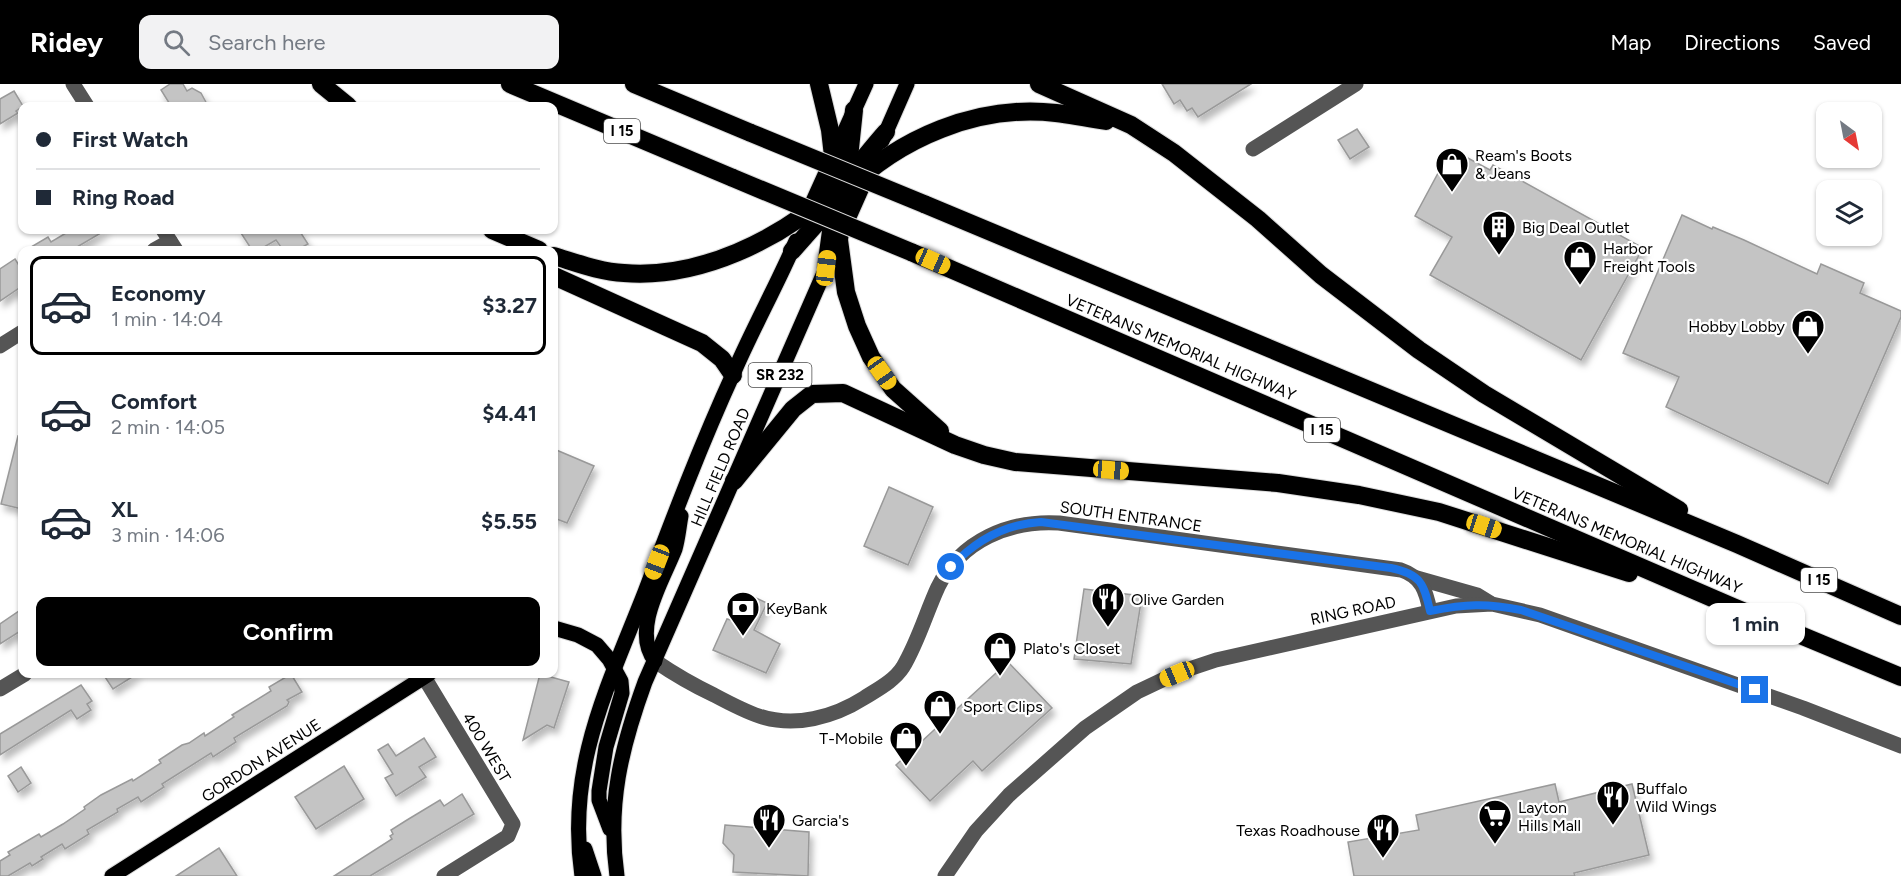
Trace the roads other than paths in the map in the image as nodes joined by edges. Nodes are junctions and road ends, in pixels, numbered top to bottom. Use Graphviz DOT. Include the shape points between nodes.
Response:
graph roads {
  1 [pos="73,84"];
  2 [pos="321,84"];
  3 [pos="510,84"];
  4 [pos="634,84"];
  5 [pos="819,84"];
  6 [pos="866,84"];
  7 [pos="907,84"];
  8 [pos="1039,84"];
  9 [pos="1356,84"];
  10 [pos="84,102"];
  11 [pos="343,102"];
  12 [pos="553,102"];
  13 [pos="558,104"];
  14 [pos="854,110"];
  15 [pos="1131,125"];
  16 [pos="886,132"];
  17 [pos="1253,149"];
  18 [pos="835,157"];
  19 [pos="870,170"];
  20 [pos="840,191"];
  21 [pos="809,211"];
  22 [pos="496,234"];
  23 [pos="501,234"];
  24 [pos="839,240"];
  25 [pos="510,246"];
  26 [pos="530,246"];
  27 [pos="792,251"];
  28 [pos="558,257"];
  29 [pos="826,268"];
  30 [pos="558,278"];
  31 [pos="18,334"];
  32 [pos="0,345"];
  33 [pos="733,375"];
  34 [pos="955,445"];
  35 [pos="688,481"];
  36 [pos="734,481"];
  37 [pos="1737,544"];
  38 [pos="1417,578"];
  39 [pos="1492,604"];
  40 [pos="1733,607"];
  41 [pos="1430,611"];
  42 [pos="1901,616"];
  43 [pos="558,629"];
  44 [pos="655,661"];
  45 [pos="612,665"];
  46 [pos="1901,677"];
  47 [pos="19,678"];
  48 [pos="422,678"];
  49 [pos="429,678"];
  50 [pos="0,690"];
  51 [pos="1901,746"];
  52 [pos="578,829"];
  53 [pos="613,838"];
  54 [pos="112,876"];
  55 [pos="444,876"];
  56 [pos="582,876"];
  57 [pos="594,876"];
  58 [pos="617,876"];
  59 [pos="945,876"];
  1 -- 10 [label="street"];
  2 -- 11 [label="highway"];
  3 -- 12 [label="highway, VETERANS MEMORIAL HIGHWAY / I 15, bridge"];
  4 -- 37 [label="highway, VETERANS MEMORIAL HIGHWAY / I 15, bridge"];
  5 -- 18 [label="highway"];
  6 -- 14 [label="main road, HILL FIELD ROAD / SR 232"];
  7 -- 16 [label="main road, HILL FIELD ROAD / SR 232"];
  8 -- 15 [label="highway"];
  9 -- 17 [label="street"];
  13 -- 40 [label="highway, VETERANS MEMORIAL HIGHWAY / I 15, bridge" via="911,252"];
  14 -- 18 [label="main road, HILL FIELD ROAD / SR 232"];
  14 -- 20 [label="highway"];
  15 -- 19 [label="highway" via="1054,113 982,117 946,126 909,143"];
  15 -- 37 [label="highway" via="1174,153 1419,350 1484,394"];
  16 -- 19 [label="main road, HILL FIELD ROAD / SR 232"];
  16 -- 20 [label="highway"];
  18 -- 20 [label="highway"];
  18 -- 21 [label="main road, HILL FIELD ROAD / SR 232"];
  19 -- 20 [label="highway"];
  19 -- 24 [label="main road, HILL FIELD ROAD / SR 232"];
  20 -- 21 [label="highway"];
  20 -- 24 [label="highway"];
  20 -- 27 [label="highway"];
  20 -- 29 [label="highway"];
  21 -- 27 [label="main road, HILL FIELD ROAD / SR 232"];
  21 -- 28 [label="highway" via="734,254 680,271 623,273"];
  22 -- 25 [label="highway"];
  23 -- 26 [label="highway"];
  24 -- 29 [label="main road, HILL FIELD ROAD / SR 232"];
  24 -- 34 [label="highway" via="846,292 871,357 893,389"];
  27 -- 33 [label="main road, HILL FIELD ROAD / SR 232"];
  29 -- 36 [label="main road, HILL FIELD ROAD / SR 232"];
  30 -- 33 [label="highway" via="702,343 722,359"];
  31 -- 32 [label="street"];
  33 -- 35 [label="main road, HILL FIELD ROAD / SR 232"];
  34 -- 36 [label="highway" via="843,393 812,394 793,409"];
  34 -- 40 [label="highway" via="1016,462 1278,483 1370,497 1439,512"];
  35 -- 44 [label="main road" via="676,546 646,622 647,645"];
  35 -- 45 [label="main road, HILL FIELD ROAD / SR 232"];
  36 -- 44 [label="main road, HILL FIELD ROAD / SR 232"];
  37 -- 42 [label="highway, VETERANS MEMORIAL HIGHWAY / I 15"];
  38 -- 39 [label="street, SOUTH ENTRANCE" via="1478,595"];
  38 -- 41 [label="street" via="1425,590"];
  38 -- 44 [label="street, SOUTH ENTRANCE" via="1391,568 1032,522 994,534 958,559 941,581 900,671 880,688 833,714 790,720 762,717"];
  39 -- 41 [label="street, RING ROAD"];
  39 -- 51 [label="street, RING ROAD" via="1540,615"];
  40 -- 46 [label="highway, VETERANS MEMORIAL HIGHWAY / I 15"];
  41 -- 59 [label="street, RING ROAD" via="1216,660 1137,692 1085,728 1010,795 975,831"];
  43 -- 45 [label="main road" via="594,642"];
  44 -- 53 [label="main road, HILL FIELD ROAD / SR 232" via="620,759"];
  45 -- 52 [label="main road, HILL FIELD ROAD / SR 232" via="585,755"];
  45 -- 53 [label="main road" via="622,692 606,747 599,800"];
  47 -- 50 [label="street"];
  48 -- 54 [label="main road, GORDON AVENUE"];
  49 -- 55 [label="street, 400 WEST" via="513,824 508,836"];
  52 -- 56 [label="main road, HILL FIELD ROAD / SR 232"];
  52 -- 57 [label="main road"];
  53 -- 58 [label="main road, HILL FIELD ROAD / SR 232"];
}
